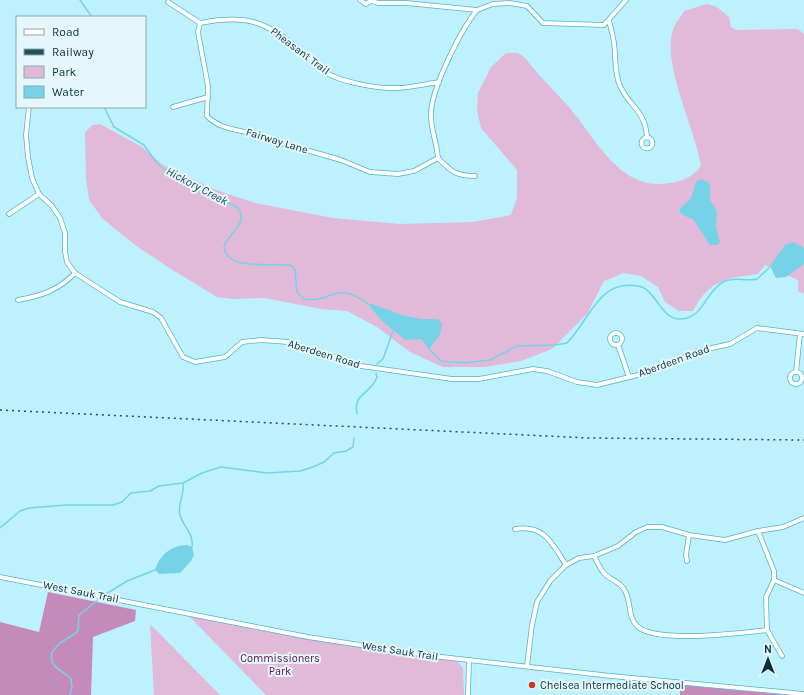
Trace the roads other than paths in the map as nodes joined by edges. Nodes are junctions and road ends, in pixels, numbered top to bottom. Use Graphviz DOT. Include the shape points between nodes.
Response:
graph roads {
  1 [pos="360,0"];
  2 [pos="372,0"];
  3 [pos="626,0"];
  4 [pos="168,2"];
  5 [pos="477,10"];
  6 [pos="610,21"];
  7 [pos="200,23"];
  8 [pos="439,82"];
  9 [pos="208,98"];
  10 [pos="173,107"];
  11 [pos="29,108"];
  12 [pos="647,138"];
  13 [pos="438,158"];
  14 [pos="475,176"];
  15 [pos="40,194"];
  16 [pos="9,214"];
  17 [pos="76,273"];
  18 [pos="18,300"];
  19 [pos="802,334"];
  20 [pos="618,345"];
  21 [pos="796,372"];
  22 [pos="629,377"];
  23 [pos="804,518"];
  24 [pos="515,529"];
  25 [pos="758,531"];
  26 [pos="689,535"];
  27 [pos="594,556"];
  28 [pos="688,561"];
  29 [pos="566,565"];
  30 [pos="0,577"];
  31 [pos="774,580"];
  32 [pos="804,593"];
  33 [pos="767,630"];
  34 [pos="782,656"];
  35 [pos="469,660"];
  36 [pos="527,666"];
  37 [pos="804,694"];
  38 [pos="468,695"];
  1 -- 2 [label="street" via="366,4"];
  2 -- 5 [label="street" via="378,3"];
  3 -- 6 [label="street"];
  4 -- 7 [label="street"];
  5 -- 6 [label="street" via="493,4 510,3 528,6 543,23 604,25"];
  5 -- 8 [label="street" via="459,36"];
  6 -- 12 [label="street" via="617,78 642,116 646,124"];
  7 -- 8 [label="street, Pheasant Trail" via="224,19 258,22 301,51 326,73 346,80 396,88"];
  7 -- 9 [label="street, Fairway Lane" via="198,32"];
  8 -- 13 [label="street" via="430,114"];
  9 -- 10 [label="street"];
  9 -- 13 [label="street, Fairway Lane" via="207,116 221,126 341,160 370,172 414,172"];
  11 -- 15 [label="street, Aberdeen Road" via="26,135 28,157 32,178"];
  13 -- 14 [label="street" via="452,172 463,176"];
  15 -- 16 [label="street"];
  15 -- 17 [label="street, Aberdeen Road" via="60,218 65,233 67,262"];
  17 -- 18 [label="street" via="65,284 42,296"];
  17 -- 22 [label="street, Aberdeen Road" via="120,302 153,312 161,318 183,357 195,362 225,357 242,342 260,340 288,342 361,366 452,379 479,380 533,369 597,385"];
  19 -- 21 [label="street"];
  19 -- 22 [label="street, Aberdeen Road" via="757,328 730,344 698,351 654,371"];
  20 -- 22 [label="street"];
  23 -- 25 [label="street" via="783,527"];
  24 -- 29 [label="street" via="524,527 540,531 551,540"];
  25 -- 26 [label="street" via="725,540"];
  25 -- 31 [label="street" via="774,571"];
  26 -- 27 [label="street" via="662,527 647,527 618,546"];
  26 -- 28 [label="street" via="686,555"];
  27 -- 29 [label="street" via="579,558"];
  27 -- 33 [label="street" via="603,573 615,579 624,589 632,618 638,627 649,633 709,636"];
  29 -- 36 [label="street" via="550,581 537,602"];
  30 -- 35 [label="street, West Sauk Trail" via="308,637"];
  31 -- 32 [label="street"];
  31 -- 33 [label="street" via="766,597"];
  33 -- 34 [label="street"];
  35 -- 36 [label="street, West Sauk Trail"];
  35 -- 38 [label="street"];
  36 -- 37 [label="street, West Sauk Trail"];
}
